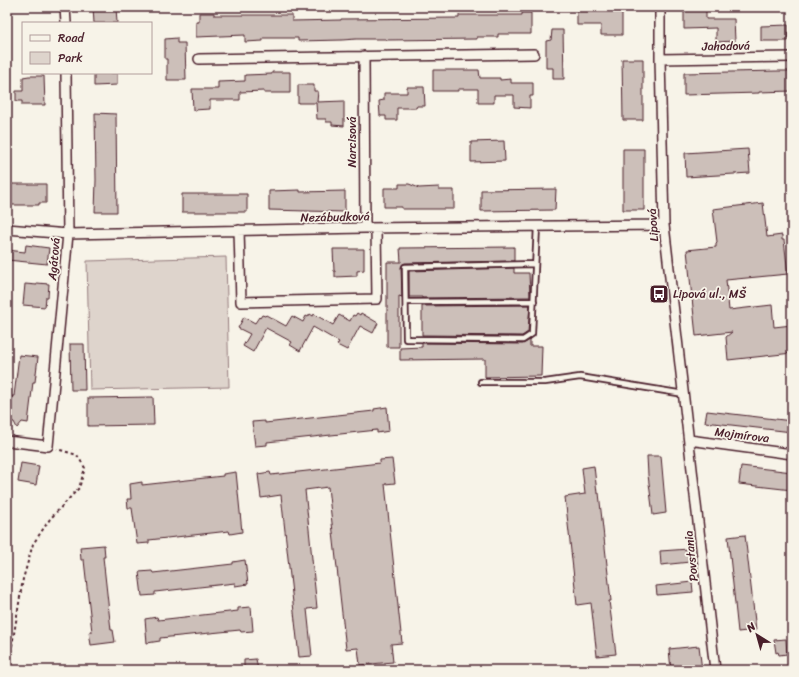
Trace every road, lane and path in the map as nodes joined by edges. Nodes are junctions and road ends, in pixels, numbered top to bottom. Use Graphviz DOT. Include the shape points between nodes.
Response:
graph roads {
  1 [pos="65,7"];
  2 [pos="660,7"];
  3 [pos="66,22"];
  4 [pos="534,54"];
  5 [pos="364,56"];
  6 [pos="792,57"];
  7 [pos="199,59"];
  8 [pos="660,59"];
  9 [pos="66,74"];
  10 [pos="664,225"];
  11 [pos="537,226"];
  12 [pos="365,228"];
  13 [pos="376,228"];
  14 [pos="7,229"];
  15 [pos="239,230"];
  16 [pos="68,234"];
  17 [pos="535,264"];
  18 [pos="534,301"];
  19 [pos="406,302"];
  20 [pos="481,382"];
  21 [pos="684,394"];
  22 [pos="689,440"];
  23 [pos="7,441"];
  24 [pos="48,446"];
  25 [pos="792,454"];
  26 [pos="8,670"];
  27 [pos="715,670"];
  1 -- 3 [label="street"];
  2 -- 8 [label="street, Lipová"];
  4 -- 5 [label="street"];
  5 -- 7 [label="street"];
  5 -- 12 [label="street, Narcisová"];
  6 -- 8 [label="street, Jahodová"];
  8 -- 10 [label="street, Lipová"];
  9 -- 16 [label="street, Agátová"];
  10 -- 11 [label="street, Nezábudková"];
  10 -- 21 [label="street, Lipová"];
  11 -- 13 [label="street, Nezábudková"];
  11 -- 17 [label="lane"];
  12 -- 13 [label="street, Nezábudková"];
  12 -- 15 [label="street, Nezábudková"];
  13 -- 15 [label="street" via="377,299 241,302"];
  14 -- 16 [label="street, Nezábudková"];
  15 -- 16 [label="street, Nezábudková"];
  16 -- 24 [label="street, Agátová"];
  17 -- 18 [label="lane"];
  17 -- 19 [label="lane" via="405,267"];
  18 -- 19 [label="lane"];
  18 -- 19 [label="lane" via="532,334 523,340 406,338"];
  20 -- 21 [label="lane" via="545,382 580,377"];
  21 -- 22 [label="street, Lipová"];
  22 -- 25 [label="street, Mojmírova"];
  22 -- 27 [label="street, Povstania"];
  23 -- 24 [label="street"];
  24 -- 26 [label="path" via="77,455 85,468 79,488 50,519 33,544 22,579"];
}
